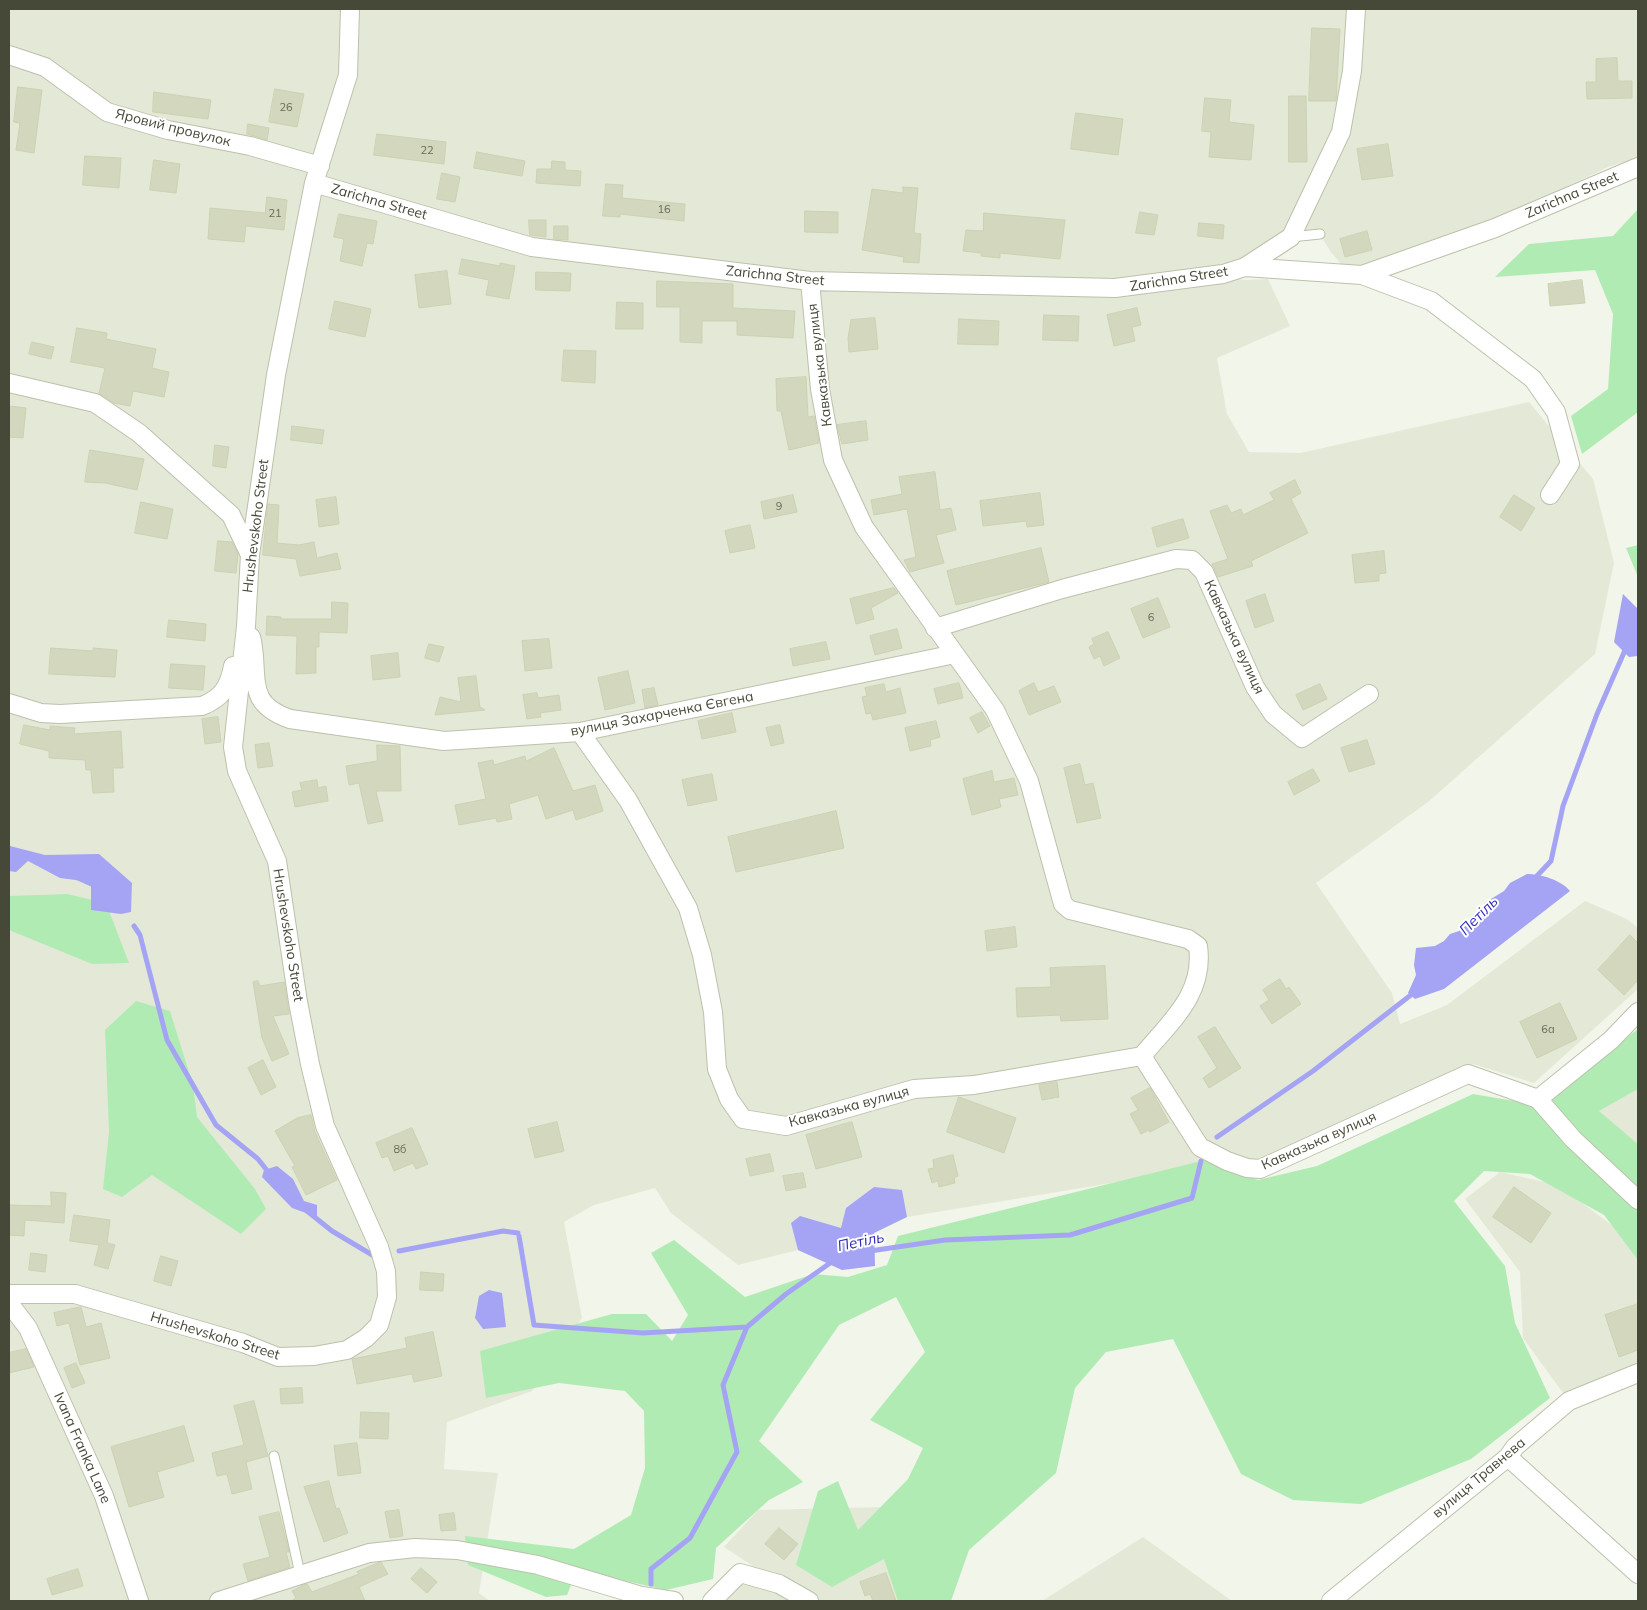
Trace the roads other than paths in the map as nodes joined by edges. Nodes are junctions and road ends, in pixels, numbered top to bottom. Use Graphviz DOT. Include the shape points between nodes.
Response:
graph roads {
  1 [pos="350,9"];
  2 [pos="1356,9"];
  3 [pos="9,55"];
  4 [pos="320,166"];
  5 [pos="1638,167"];
  6 [pos="314,183"];
  7 [pos="1320,234"];
  8 [pos="1291,237"];
  9 [pos="1245,267"];
  10 [pos="1362,275"];
  11 [pos="810,281"];
  12 [pos="9,382"];
  13 [pos="1550,496"];
  14 [pos="250,555"];
  15 [pos="246,626"];
  16 [pos="935,628"];
  17 [pos="955,654"];
  18 [pos="1369,694"];
  19 [pos="9,703"];
  20 [pos="580,732"];
  21 [pos="1638,1012"];
  22 [pos="1142,1056"];
  23 [pos="1538,1099"];
  24 [pos="1638,1200"];
  25 [pos="9,1294"];
  26 [pos="9,1303"];
  27 [pos="1638,1373"];
  28 [pos="274,1456"];
  29 [pos="1508,1457"];
  30 [pos="300,1574"];
  31 [pos="1638,1574"];
  32 [pos="139,1601"];
  33 [pos="219,1601"];
  34 [pos="666,1601"];
  35 [pos="712,1601"];
  36 [pos="809,1601"];
  37 [pos="1331,1601"];
  1 -- 4 [label="street, Hrushevskoho Street" via="348,75"];
  2 -- 8 [label="street" via="1352,71 1341,132"];
  3 -- 4 [label="street, Яровий провулок" via="44,67 107,112"];
  4 -- 6 [label="street, Hrushevskoho Street"];
  5 -- 10 [label="street, Zarichna Street" via="1495,228"];
  6 -- 11 [label="street, Zarichna Street" via="532,247"];
  6 -- 14 [label="street, Hrushevskoho Street" via="276,375"];
  7 -- 8 [label="lane"];
  8 -- 9 [label="street, Zarichna Street"];
  9 -- 10 [label="street, Zarichna Street"];
  9 -- 11 [label="street, Zarichna Street" via="1223,274 1115,288"];
  10 -- 13 [label="street" via="1430,301 1532,378 1556,412 1570,464"];
  11 -- 16 [label="street, Кавказька вулиця" via="820,389 833,460 864,527"];
  12 -- 14 [label="street" via="95,404 139,433 231,514"];
  14 -- 15 [label="street, Hrushevskoho Street"];
  15 -- 19 [label="street" via="238,642 230,681 224,693 214,702 202,706 60,714 41,713"];
  15 -- 20 [label="street, вулиця Захарченка Євгена" via="252,641 257,694 265,706 290,719 444,741"];
  15 -- 25 [label="street, Hrushevskoho Street" via="233,747 237,771 277,861 300,1011 325,1126 379,1247 386,1271 387,1297 379,1325 347,1350 314,1356 278,1357 243,1343 75,1294"];
  16 -- 17 [label="street, Кавказька вулиця"];
  16 -- 18 [label="street, Кавказька вулиця" via="1062,589 1176,559 1192,560 1204,572 1255,687 1273,714 1302,738"];
  17 -- 20 [label="street, вулиця Захарченка Євгена"];
  17 -- 22 [label="street, Кавказька вулиця" via="995,710 1029,781 1063,904 1070,910 1188,938 1198,946 1200,970 1196,985 1187,1001"];
  20 -- 22 [label="street, Кавказька вулиця" via="628,800 688,908 702,954 713,1012 717,1070 729,1099 743,1118 786,1126 914,1089 974,1085"];
  21 -- 23 [label="street" via="1611,1040"];
  22 -- 23 [label="street, Кавказька вулиця" via="1200,1146 1247,1168 1260,1169 1468,1074"];
  23 -- 24 [label="street, Кавказька вулиця" via="1573,1139"];
  26 -- 32 [label="street, Ivana Franka Lane" via="28,1328 104,1496"];
  27 -- 29 [label="street, вулиця Травнева" via="1569,1402"];
  28 -- 30 [label="lane"];
  29 -- 31 [label="street"];
  29 -- 37 [label="street, вулиця Травнева"];
  30 -- 33 [label="street"];
  30 -- 34 [label="street" via="369,1553 415,1548 457,1550 538,1564"];
  35 -- 36 [label="street" via="740,1573 779,1584"];
}
